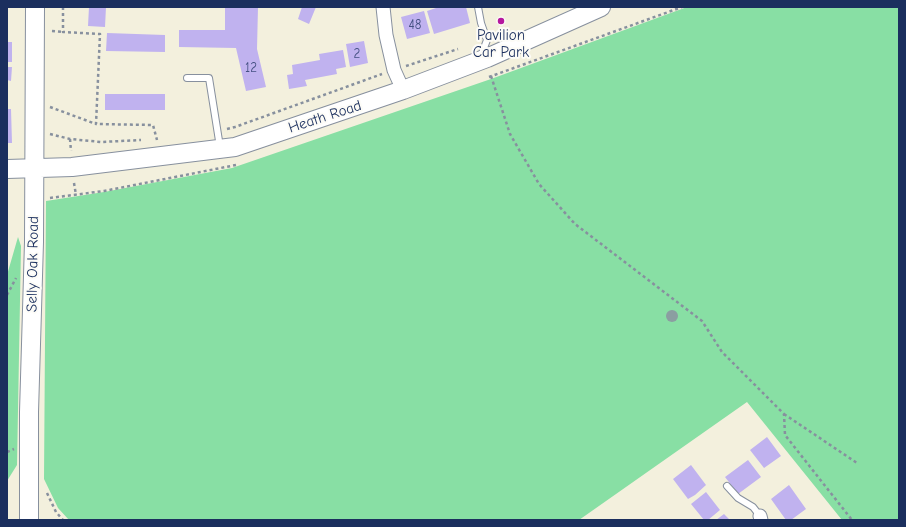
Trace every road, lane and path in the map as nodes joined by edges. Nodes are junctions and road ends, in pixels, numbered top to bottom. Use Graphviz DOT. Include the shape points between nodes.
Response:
graph roads {
  1 [pos="35,7"];
  2 [pos="63,7"];
  3 [pos="383,7"];
  4 [pos="478,7"];
  5 [pos="601,7"];
  6 [pos="484,53"];
  7 [pos="394,70"];
  8 [pos="187,78"];
  9 [pos="403,90"];
  10 [pos="34,102"];
  11 [pos="96,124"];
  12 [pos="218,130"];
  13 [pos="46,133"];
  14 [pos="165,138"];
  15 [pos="143,140"];
  16 [pos="150,140"];
  17 [pos="157,140"];
  18 [pos="220,148"];
  19 [pos="34,168"];
  20 [pos="7,169"];
  21 [pos="784,414"];
  22 [pos="857,463"];
  23 [pos="727,486"];
  24 [pos="45,490"];
  25 [pos="760,518"];
  26 [pos="29,520"];
  27 [pos="63,520"];
  28 [pos="852,520"];
  1 -- 10 [label="street, Selly Oak Road"];
  2 -- 11 [label="path" via="63,32 100,34"];
  3 -- 7 [label="street"];
  4 -- 6 [label="lane"];
  5 -- 6 [label="street, Heath Road"];
  6 -- 7 [label="path"];
  6 -- 9 [label="street, Heath Road"];
  6 -- 21 [label="path" via="510,134 539,184 575,224 702,321 722,352"];
  7 -- 9 [label="street"];
  7 -- 12 [label="path" via="235,127"];
  8 -- 12 [label="lane" via="209,78"];
  9 -- 18 [label="street, Heath Road" via="235,146"];
  10 -- 11 [label="path"];
  10 -- 19 [label="street, Selly Oak Road"];
  11 -- 17 [label="path" via="153,125"];
  12 -- 18 [label="lane"];
  13 -- 15 [label="path" via="70,139 101,142"];
  14 -- 17 [label="path"];
  16 -- 17 [label="path"];
  18 -- 19 [label="street, Heath Road" via="72,167"];
  19 -- 20 [label="street, Heath Road"];
  19 -- 26 [label="street, Selly Oak Road"];
  21 -- 22 [label="path"];
  21 -- 28 [label="path" via="785,434"];
  23 -- 25 [label="lane" via="738,498 753,507"];
  24 -- 27 [label="path"];
}
